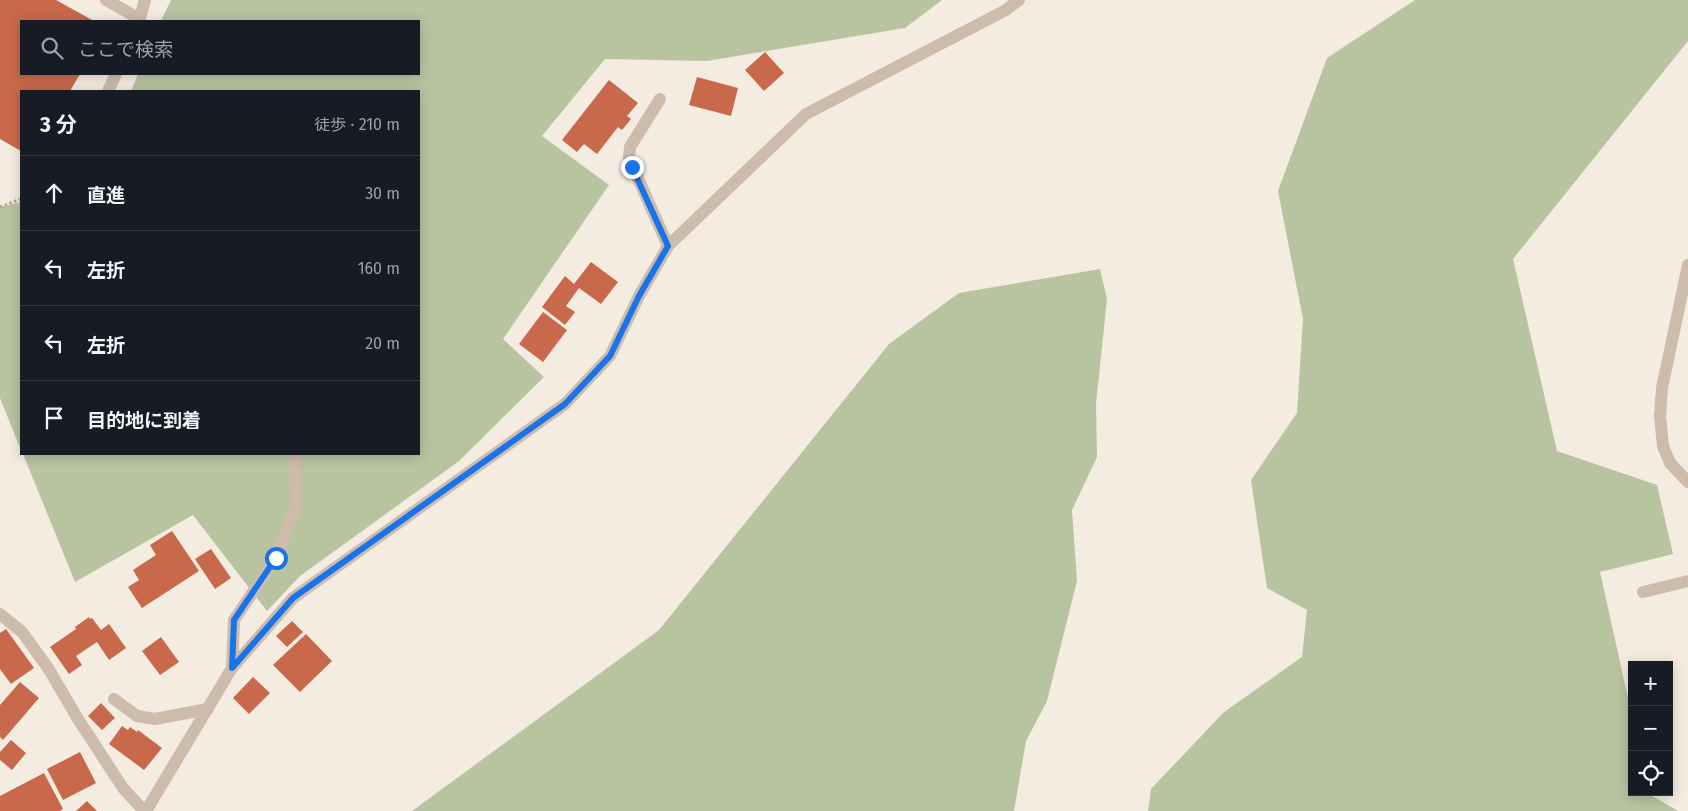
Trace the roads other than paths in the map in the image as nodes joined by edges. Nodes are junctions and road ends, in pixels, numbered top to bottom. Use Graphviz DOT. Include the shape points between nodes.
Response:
graph roads {
  1 [pos="106,0"];
  2 [pos="145,0"];
  3 [pos="1019,0"];
  4 [pos="139,20"];
  5 [pos="116,75"];
  6 [pos="108,90"];
  7 [pos="660,99"];
  8 [pos="668,246"];
  9 [pos="1688,265"];
  10 [pos="295,455"];
  11 [pos="1688,482"];
  12 [pos="1688,581"];
  13 [pos="1643,592"];
  14 [pos="0,614"];
  15 [pos="232,668"];
  16 [pos="114,699"];
  17 [pos="208,709"];
  18 [pos="145,811"];
  1 -- 4 [label="street"];
  2 -- 4 [label="street"];
  3 -- 8 [label="street" via="1006,10 806,114"];
  5 -- 6 [label="street"];
  7 -- 8 [label="street" via="630,147 629,158"];
  8 -- 15 [label="street" via="610,356 565,404 293,598"];
  9 -- 11 [label="street" via="1662,388 1660,416 1663,446 1670,463"];
  10 -- 15 [label="street" via="296,507 276,558 234,620"];
  12 -- 13 [label="street"];
  14 -- 18 [label="street" via="22,632 123,788"];
  15 -- 17 [label="street"];
  16 -- 17 [label="street" via="138,716 155,719"];
  17 -- 18 [label="street"];
}
